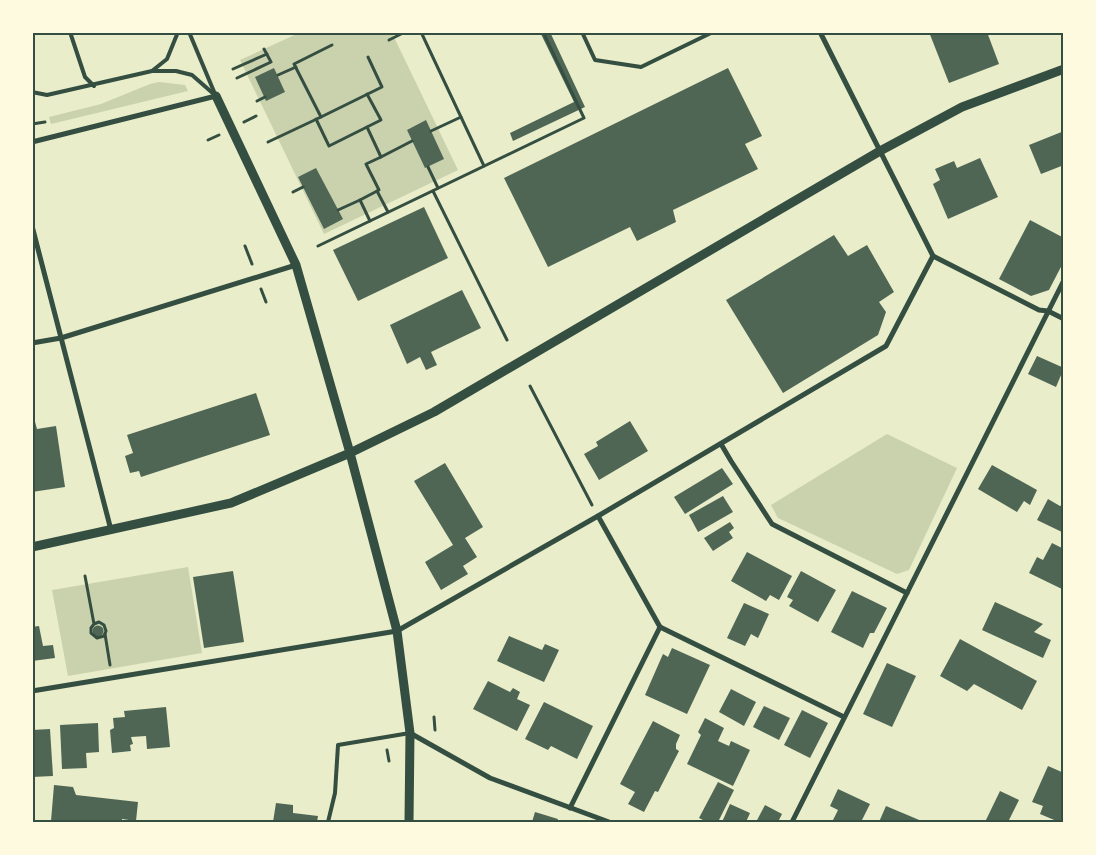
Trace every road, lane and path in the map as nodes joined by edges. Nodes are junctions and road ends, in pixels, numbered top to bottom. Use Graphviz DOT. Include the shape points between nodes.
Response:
graph roads {
  1 [pos="70,32"];
  2 [pos="178,32"];
  3 [pos="189,32"];
  4 [pos="405,32"];
  5 [pos="421,32"];
  6 [pos="543,32"];
  7 [pos="582,32"];
  8 [pos="713,32"];
  9 [pos="820,32"];
  10 [pos="389,40"];
  11 [pos="332,45"];
  12 [pos="264,49"];
  13 [pos="267,54"];
  14 [pos="368,57"];
  15 [pos="262,67"];
  16 [pos="296,68"];
  17 [pos="233,69"];
  18 [pos="1064,69"];
  19 [pos="152,71"];
  20 [pos="264,72"];
  21 [pos="278,75"];
  22 [pos="237,78"];
  23 [pos="94,86"];
  24 [pos="32,92"];
  25 [pos="367,94"];
  26 [pos="216,96"];
  27 [pos="264,97"];
  28 [pos="257,101"];
  29 [pos="320,117"];
  30 [pos="461,117"];
  31 [pos="316,119"];
  32 [pos="45,122"];
  33 [pos="32,124"];
  34 [pos="367,127"];
  35 [pos="431,131"];
  36 [pos="32,142"];
  37 [pos="268,142"];
  38 [pos="412,142"];
  39 [pos="880,151"];
  40 [pos="381,157"];
  41 [pos="484,166"];
  42 [pos="428,167"];
  43 [pos="303,187"];
  44 [pos="438,188"];
  45 [pos="433,190"];
  46 [pos="377,191"];
  47 [pos="293,192"];
  48 [pos="360,200"];
  49 [pos="338,210"];
  50 [pos="388,212"];
  51 [pos="370,221"];
  52 [pos="32,226"];
  53 [pos="318,246"];
  54 [pos="933,256"];
  55 [pos="296,265"];
  56 [pos="1064,280"];
  57 [pos="1048,311"];
  58 [pos="1064,319"];
  59 [pos="61,338"];
  60 [pos="507,340"];
  61 [pos="32,343"];
  62 [pos="530,386"];
  63 [pos="721,444"];
  64 [pos="350,453"];
  65 [pos="598,516"];
  66 [pos="111,530"];
  67 [pos="32,547"];
  68 [pos="85,576"];
  69 [pos="907,593"];
  70 [pos="94,624"];
  71 [pos="660,627"];
  72 [pos="397,631"];
  73 [pos="105,634"];
  74 [pos="112,678"];
  75 [pos="32,691"];
  76 [pos="844,717"];
  77 [pos="410,733"];
  78 [pos="570,808"];
  79 [pos="328,822"];
  80 [pos="409,822"];
  81 [pos="609,822"];
  82 [pos="792,822"];
  1 -- 23 [label="lane" via="85,77"];
  2 -- 19 [label="lane" via="167,59"];
  3 -- 26 [label="lane"];
  4 -- 10 [label="path"];
  5 -- 30 [label="path"];
  6 -- 41 [label="path" via="584,118"];
  7 -- 8 [label="lane" via="595,60 641,67"];
  9 -- 39 [label="street"];
  11 -- 16 [label="path" via="294,64"];
  12 -- 13 [label="path"];
  13 -- 15 [label="path" via="271,62"];
  13 -- 17 [label="path"];
  14 -- 25 [label="path" via="382,87"];
  15 -- 20 [label="path"];
  15 -- 22 [label="path"];
  16 -- 21 [label="path"];
  16 -- 29 [label="path"];
  18 -- 39 [label="street" via="962,107"];
  19 -- 23 [label="lane"];
  19 -- 26 [label="lane" via="192,75"];
  23 -- 24 [label="lane" via="47,96"];
  25 -- 29 [label="path"];
  25 -- 34 [label="path" via="381,120"];
  26 -- 36 [label="street"];
  26 -- 55 [label="street"];
  27 -- 28 [label="path"];
  29 -- 31 [label="path"];
  30 -- 35 [label="path"];
  30 -- 41 [label="path"];
  31 -- 34 [label="path" via="329,146"];
  31 -- 37 [label="path"];
  32 -- 33 [label="path"];
  34 -- 40 [label="path"];
  38 -- 40 [label="path"];
  39 -- 54 [label="street"];
  39 -- 64 [label="street" via="434,412"];
  40 -- 46 [label="path" via="366,164"];
  41 -- 44 [label="path"];
  42 -- 44 [label="path"];
  43 -- 47 [label="path"];
  44 -- 45 [label="path"];
  45 -- 50 [label="path"];
  45 -- 60 [label="path"];
  46 -- 48 [label="path"];
  46 -- 50 [label="path"];
  48 -- 49 [label="path"];
  48 -- 51 [label="path"];
  50 -- 51 [label="path"];
  51 -- 53 [label="path"];
  52 -- 59 [label="street"];
  54 -- 57 [label="street" via="1039,310"];
  54 -- 63 [label="street" via="886,346"];
  55 -- 59 [label="street"];
  55 -- 64 [label="street"];
  56 -- 57 [label="street"];
  57 -- 58 [label="street"];
  57 -- 69 [label="street"];
  59 -- 61 [label="street"];
  59 -- 66 [label="street"];
  62 -- 65 [label="path"];
  63 -- 65 [label="street"];
  63 -- 69 [label="street" via="772,524"];
  64 -- 66 [label="street" via="231,503"];
  64 -- 72 [label="street"];
  65 -- 71 [label="street"];
  65 -- 72 [label="street"];
  66 -- 67 [label="street"];
  68 -- 70 [label="path"];
  69 -- 76 [label="street"];
  70 -- 73 [label="path" via="104,624"];
  70 -- 73 [label="path" via="92,635 99,638"];
  71 -- 76 [label="street"];
  71 -- 78 [label="street"];
  72 -- 74 [label="street"];
  72 -- 77 [label="street"];
  73 -- 74 [label="path"];
  74 -- 75 [label="street"];
  76 -- 82 [label="street"];
  77 -- 78 [label="street" via="490,778"];
  77 -- 79 [label="lane" via="338,745 335,793"];
  77 -- 80 [label="street"];
  78 -- 81 [label="street"];
}
